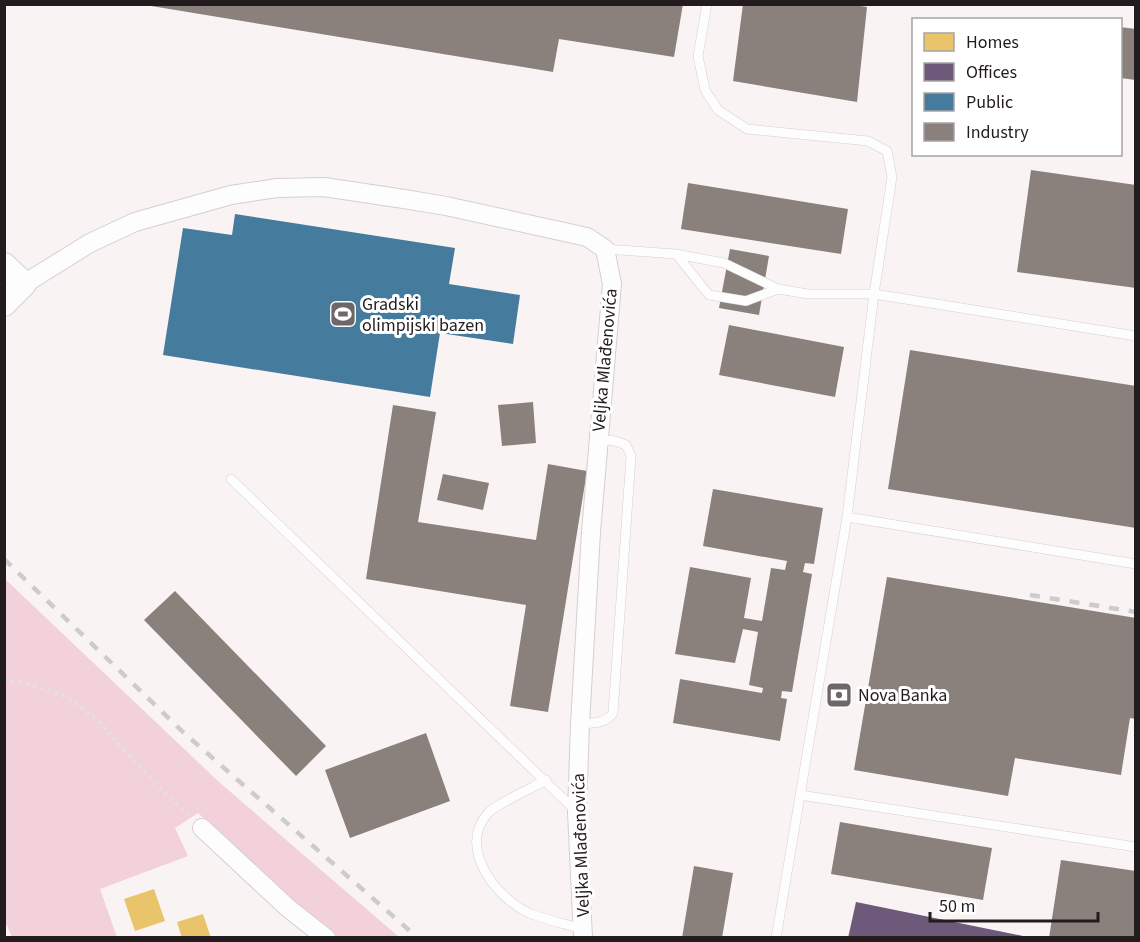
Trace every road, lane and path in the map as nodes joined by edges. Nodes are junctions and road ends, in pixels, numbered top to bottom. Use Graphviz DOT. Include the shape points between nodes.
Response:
graph roads {
  1 [pos="706,4"];
  2 [pos="605,249"];
  3 [pos="676,254"];
  4 [pos="4,265"];
  5 [pos="24,284"];
  6 [pos="778,289"];
  7 [pos="874,294"];
  8 [pos="4,304"];
  9 [pos="1136,336"];
  10 [pos="598,440"];
  11 [pos="231,478"];
  12 [pos="847,517"];
  13 [pos="1136,564"];
  14 [pos="4,681"];
  15 [pos="580,724"];
  16 [pos="546,780"];
  17 [pos="800,795"];
  18 [pos="577,812"];
  19 [pos="202,828"];
  20 [pos="1136,847"];
  21 [pos="583,933"];
  22 [pos="326,938"];
  23 [pos="776,938"];
  1 -- 7 [label="lane" via="698,57 705,90 718,110 747,129 868,141 887,152 892,177"];
  2 -- 3 [label="lane"];
  2 -- 5 [label="street" via="587,237 446,206 324,187 277,188 231,195 135,222 90,243"];
  2 -- 10 [label="street, Veljka Mlađenovića" via="612,284"];
  3 -- 6 [label="lane" via="724,262"];
  3 -- 6 [label="lane" via="709,295 746,301"];
  4 -- 5 [label="street"];
  5 -- 8 [label="street"];
  6 -- 7 [label="lane" via="808,294"];
  7 -- 9 [label="lane"];
  7 -- 12 [label="lane"];
  10 -- 15 [label="street, Veljka Mlađenovića"];
  10 -- 15 [label="lane" via="626,445 632,456 613,713 602,722"];
  11 -- 16 [label="lane"];
  12 -- 13 [label="lane"];
  12 -- 17 [label="lane"];
  14 -- 19 [label="path" via="67,697 96,719"];
  15 -- 18 [label="street, Veljka Mlađenovića"];
  16 -- 18 [label="lane"];
  16 -- 21 [label="lane" via="489,812 476,844 478,860 502,893 528,913"];
  17 -- 20 [label="lane"];
  17 -- 23 [label="lane"];
  18 -- 21 [label="street, Veljka Mlađenovića"];
  19 -- 22 [label="street"];
}
